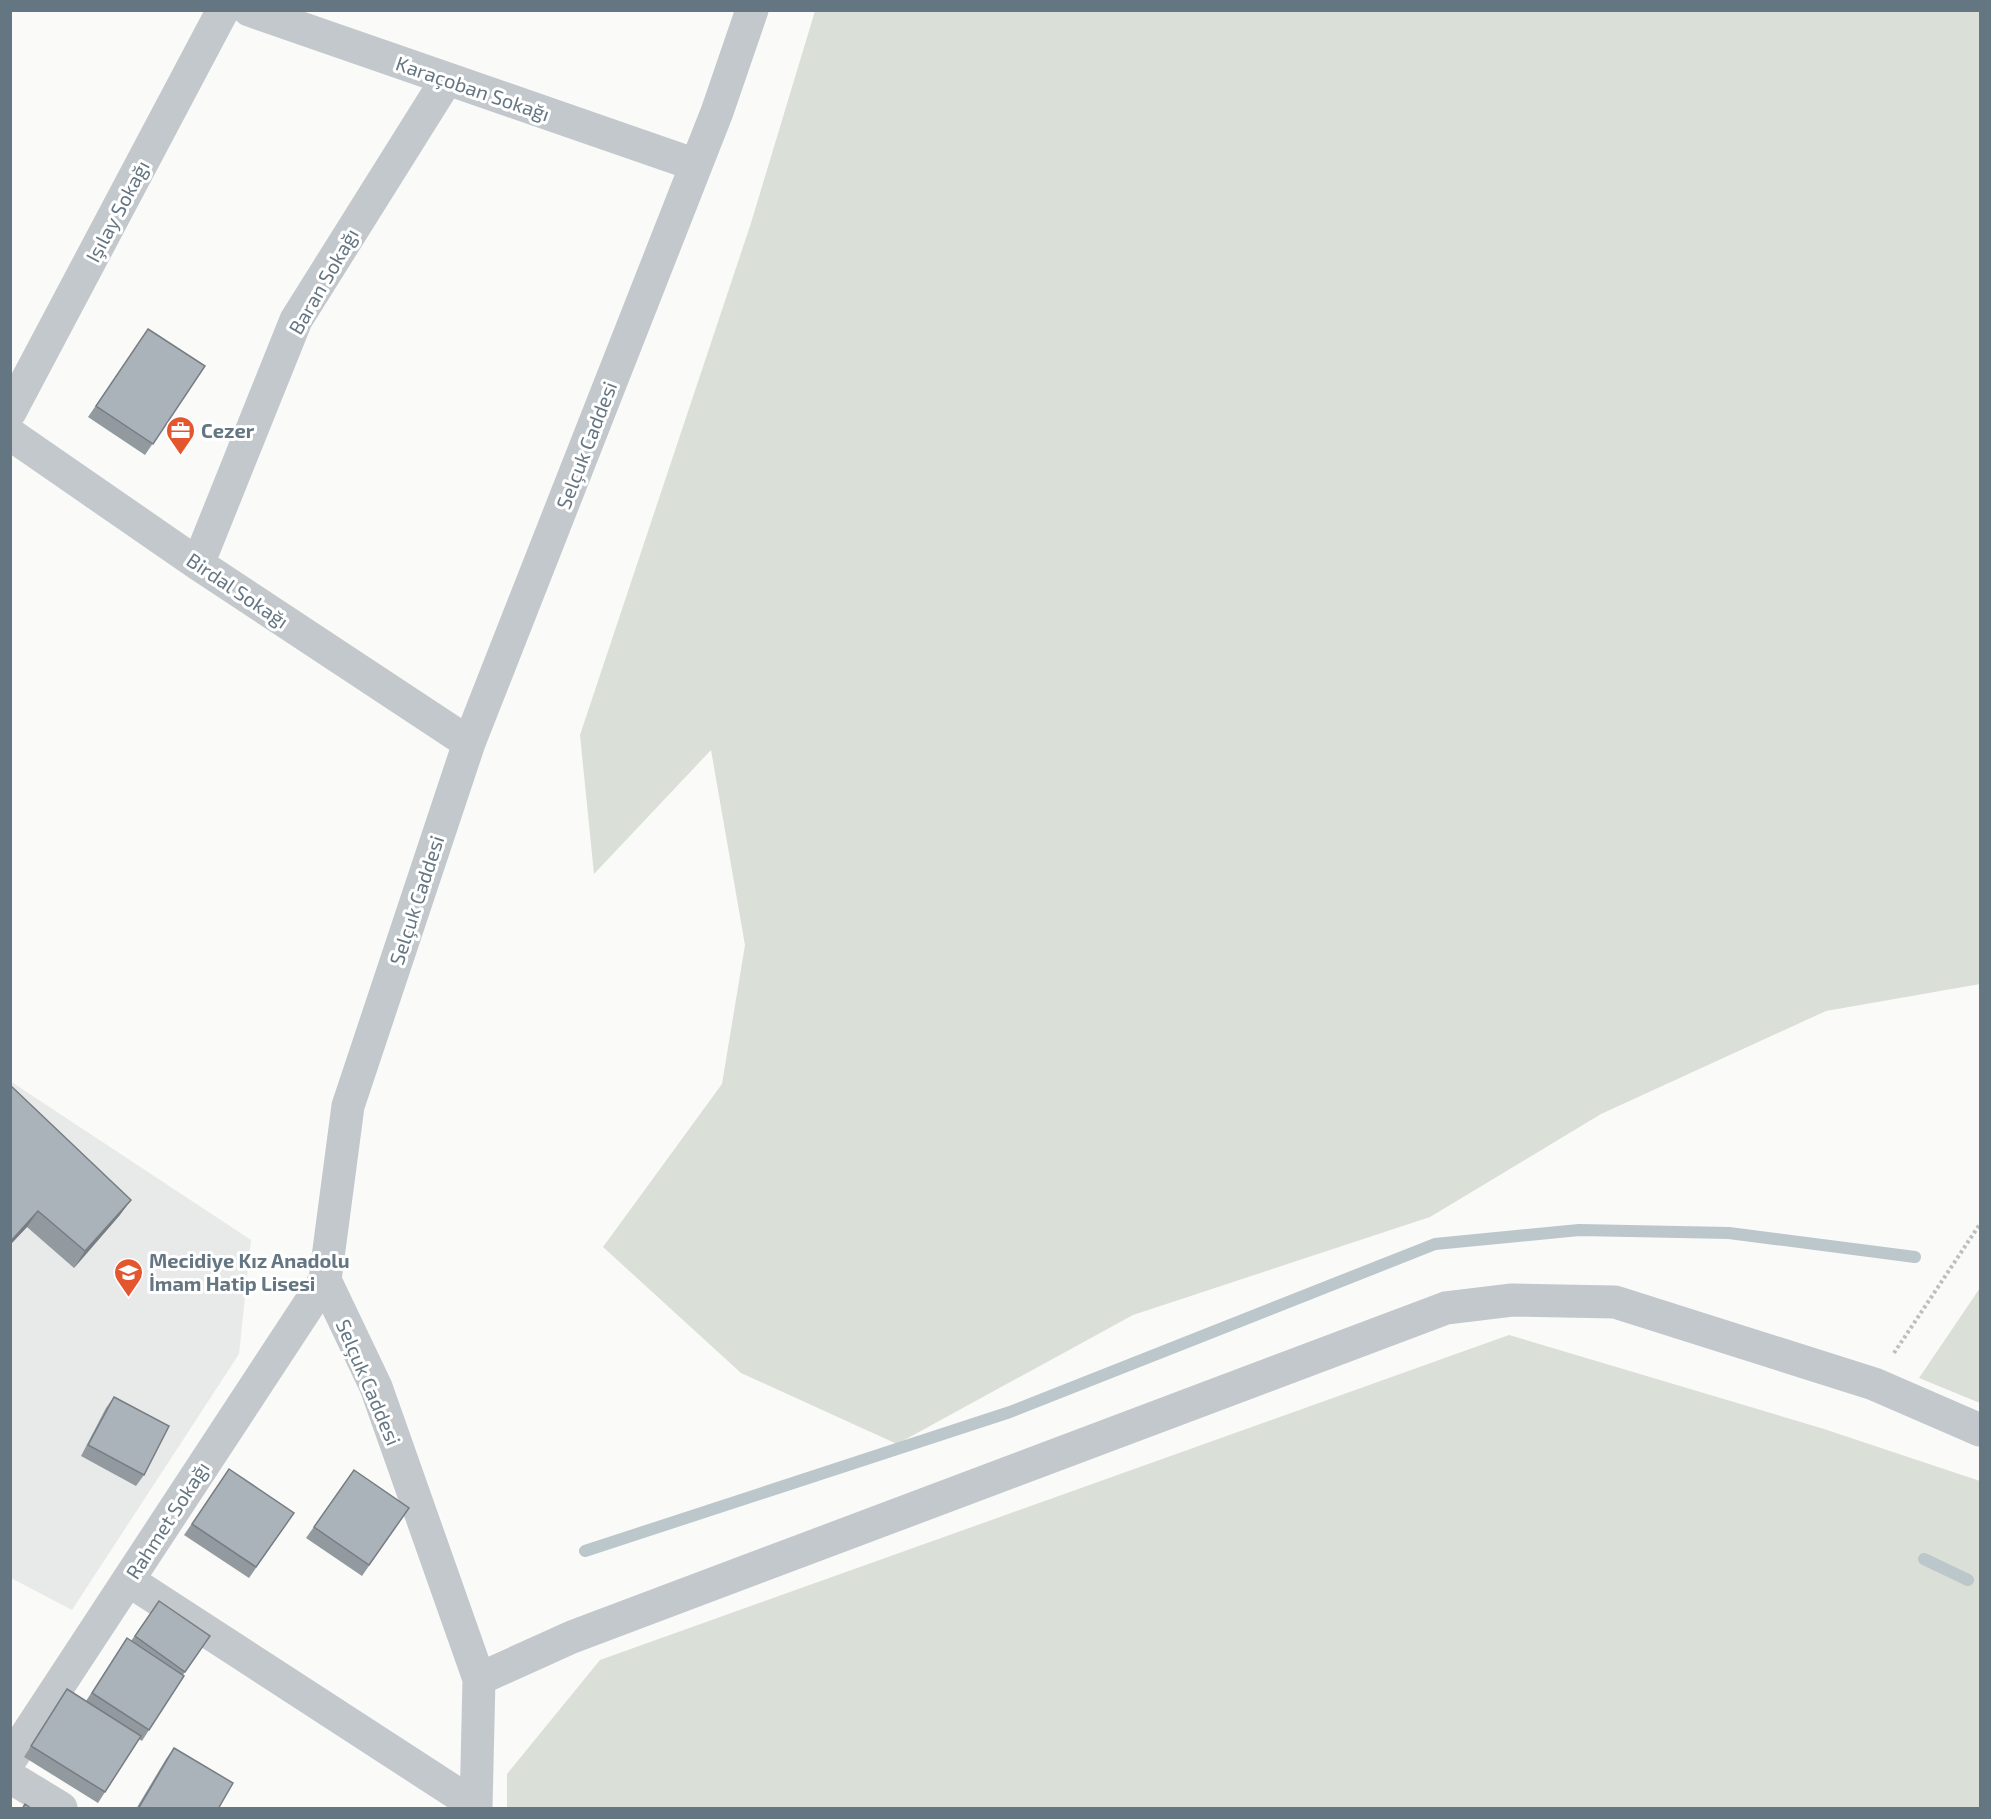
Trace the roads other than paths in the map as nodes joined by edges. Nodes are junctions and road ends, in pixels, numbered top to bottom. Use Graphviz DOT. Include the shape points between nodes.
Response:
graph roads {
  1 [pos="223,10"];
  2 [pos="249,10"];
  3 [pos="752,10"];
  4 [pos="304,19"];
  5 [pos="447,79"];
  6 [pos="696,165"];
  7 [pos="10,412"];
  8 [pos="10,434"];
  9 [pos="198,564"];
  10 [pos="469,743"];
  11 [pos="325,1280"];
  12 [pos="1980,1430"];
  13 [pos="128,1580"];
  14 [pos="479,1679"];
  15 [pos="10,1760"];
  16 [pos="10,1777"];
  17 [pos="476,1807"];
  18 [pos="61,1809"];
  1 -- 7 [label="street, Işılay Sokağı"];
  2 -- 4 [label="street, Karaçoban Sokağı"];
  3 -- 6 [label="street, Selçuk Caddesi"];
  4 -- 5 [label="street, Karaçoban Sokağı"];
  5 -- 6 [label="street, Karaçoban Sokağı"];
  5 -- 9 [label="street, Baran Sokağı" via="296,321"];
  6 -- 10 [label="street, Selçuk Caddesi"];
  8 -- 9 [label="street, Birdal Sokağı"];
  9 -- 10 [label="street, Birdal Sokağı"];
  10 -- 11 [label="street, Selçuk Caddesi" via="348,1106"];
  11 -- 13 [label="street, Rahmet Sokağı"];
  11 -- 14 [label="street, Selçuk Caddesi" via="376,1387"];
  12 -- 14 [label="street" via="1874,1384 1615,1302 1512,1300 1446,1308 572,1637"];
  13 -- 15 [label="street, Rahmet Sokağı"];
  13 -- 17 [label="street"];
  14 -- 17 [label="street, Selçuk Caddesi"];
  16 -- 18 [label="street"];
}
